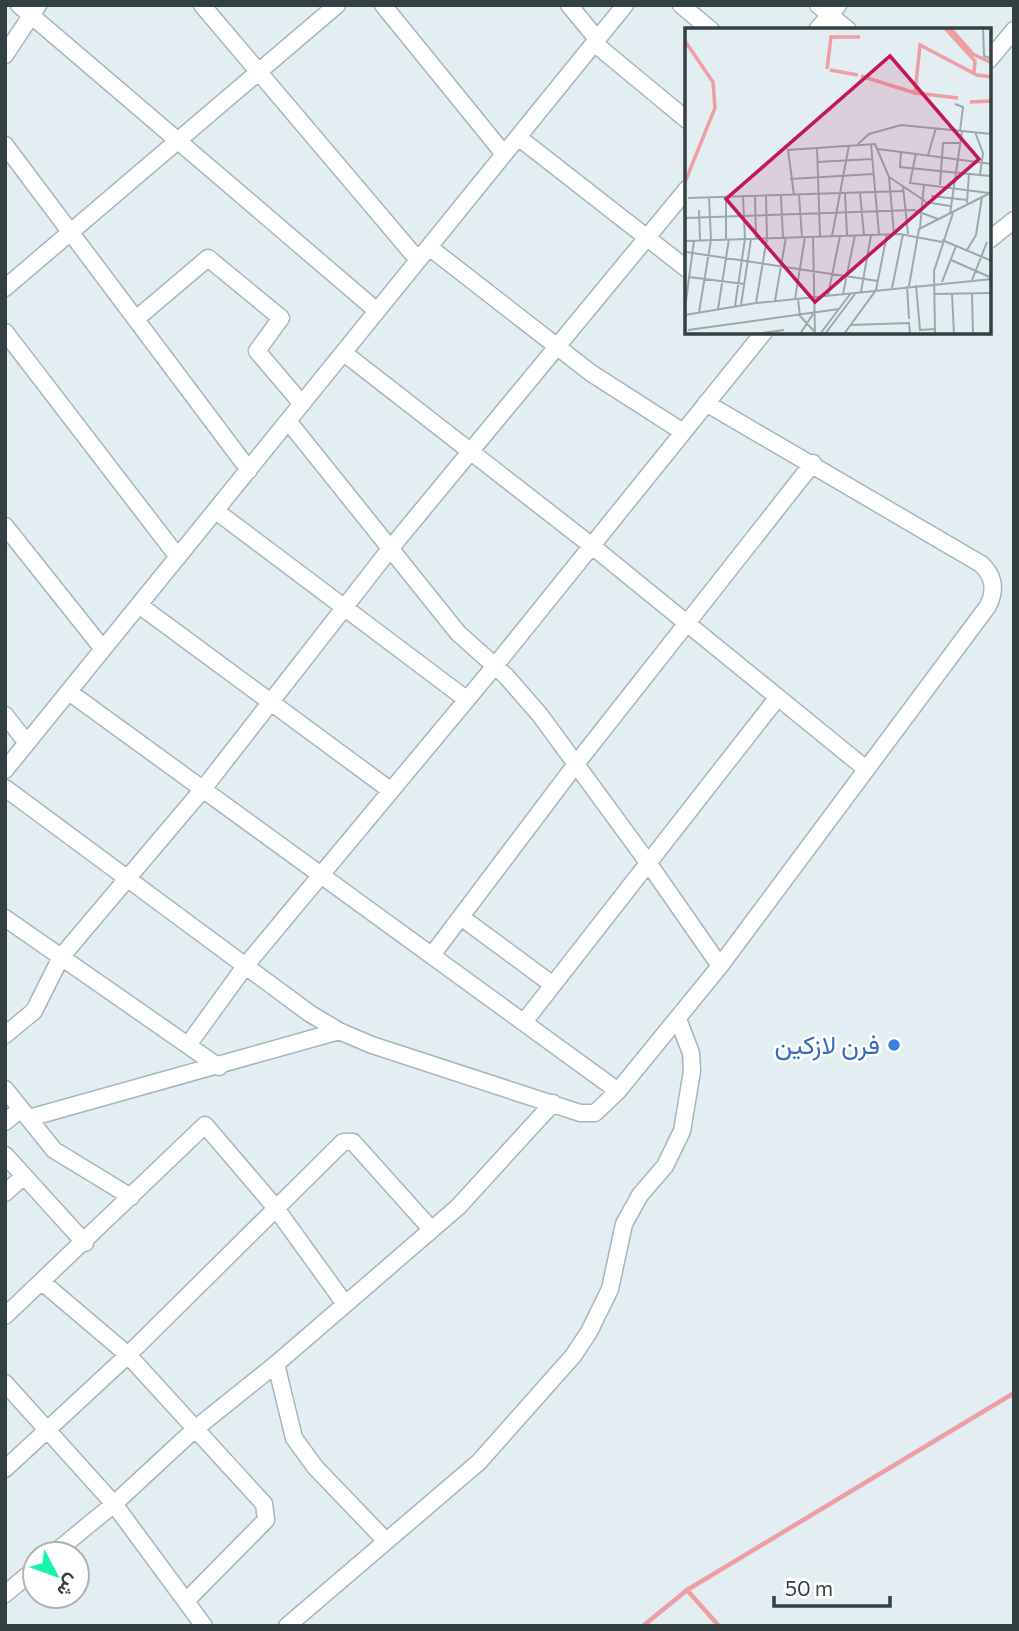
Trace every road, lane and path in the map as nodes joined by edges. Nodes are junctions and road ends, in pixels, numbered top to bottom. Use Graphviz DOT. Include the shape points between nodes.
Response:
graph roads {
  1 [pos="202,5"];
  2 [pos="337,5"];
  3 [pos="383,5"];
  4 [pos="569,5"];
  5 [pos="625,5"];
  6 [pos="681,5"];
  7 [pos="29,9"];
  8 [pos="828,9"];
  9 [pos="709,28"];
  10 [pos="818,28"];
  11 [pos="846,28"];
  12 [pos="1014,30"];
  13 [pos="596,41"];
  14 [pos="5,55"];
  15 [pos="991,58"];
  16 [pos="259,72"];
  17 [pos="685,118"];
  18 [pos="518,137"];
  19 [pos="175,140"];
  20 [pos="5,145"];
  21 [pos="504,154"];
  22 [pos="685,191"];
  23 [pos="1014,220"];
  24 [pos="71,232"];
  25 [pos="647,237"];
  26 [pos="991,238"];
  27 [pos="429,247"];
  28 [pos="418,260"];
  29 [pos="685,267"];
  30 [pos="5,288"];
  31 [pos="377,310"];
  32 [pos="136,319"];
  33 [pos="5,332"];
  34 [pos="762,334"];
  35 [pos="556,348"];
  36 [pos="344,353"];
  37 [pos="706,403"];
  38 [pos="302,404"];
  39 [pos="288,421"];
  40 [pos="683,432"];
  41 [pos="470,451"];
  42 [pos="813,463"];
  43 [pos="248,470"];
  44 [pos="216,511"];
  45 [pos="5,526"];
  46 [pos="592,545"];
  47 [pos="390,549"];
  48 [pos="178,557"];
  49 [pos="139,605"];
  50 [pos="346,609"];
  51 [pos="688,623"];
  52 [pos="103,649"];
  53 [pos="494,667"];
  54 [pos="69,692"];
  55 [pos="778,697"];
  56 [pos="466,699"];
  57 [pos="271,704"];
  58 [pos="5,715"];
  59 [pos="27,743"];
  60 [pos="576,764"];
  61 [pos="866,769"];
  62 [pos="5,770"];
  63 [pos="5,788"];
  64 [pos="203,789"];
  65 [pos="390,790"];
  66 [pos="649,864"];
  67 [pos="320,874"];
  68 [pos="128,877"];
  69 [pos="461,917"];
  70 [pos="5,918"];
  71 [pos="432,955"];
  72 [pos="61,957"];
  73 [pos="246,965"];
  74 [pos="720,966"];
  75 [pos="553,985"];
  76 [pos="678,1019"];
  77 [pos="524,1022"];
  78 [pos="339,1031"];
  79 [pos="5,1035"];
  80 [pos="188,1045"];
  81 [pos="219,1067"];
  82 [pos="5,1089"];
  83 [pos="618,1091"];
  84 [pos="553,1103"];
  85 [pos="25,1114"];
  86 [pos="5,1122"];
  87 [pos="5,1156"];
  88 [pos="24,1176"];
  89 [pos="5,1193"];
  90 [pos="131,1197"];
  91 [pos="275,1207"];
  92 [pos="431,1229"];
  93 [pos="85,1243"];
  94 [pos="42,1282"];
  95 [pos="345,1304"];
  96 [pos="5,1316"];
  97 [pos="128,1355"];
  98 [pos="276,1364"];
  99 [pos="5,1383"];
  100 [pos="195,1429"];
  101 [pos="48,1430"];
  102 [pos="5,1469"];
  103 [pos="114,1504"];
  104 [pos="70,1540"];
  105 [pos="386,1541"];
  106 [pos="21,1581"];
  107 [pos="5,1594"];
  108 [pos="186,1601"];
  109 [pos="204,1626"];
  110 [pos="287,1626"];
  1 -- 16 [label="street"];
  2 -- 16 [label="street"];
  3 -- 21 [label="street"];
  4 -- 13 [label="street"];
  5 -- 13 [label="street"];
  6 -- 9 [label="street"];
  7 -- 14 [label="street"];
  7 -- 19 [label="street"];
  8 -- 10 [label="street"];
  8 -- 11 [label="street"];
  12 -- 15 [label="street"];
  13 -- 17 [label="street"];
  13 -- 18 [label="street"];
  16 -- 19 [label="street"];
  16 -- 28 [label="street"];
  18 -- 21 [label="street"];
  18 -- 25 [label="street"];
  19 -- 24 [label="street"];
  19 -- 31 [label="street"];
  20 -- 24 [label="street"];
  21 -- 27 [label="street"];
  22 -- 25 [label="street"];
  23 -- 26 [label="street"];
  24 -- 30 [label="street"];
  24 -- 32 [label="street"];
  25 -- 29 [label="street"];
  25 -- 35 [label="street"];
  27 -- 28 [label="street"];
  27 -- 35 [label="street"];
  28 -- 31 [label="street"];
  31 -- 36 [label="street"];
  32 -- 38 [label="street" via="208,258 281,318 257,351"];
  32 -- 43 [label="street"];
  33 -- 48 [label="street"];
  34 -- 37 [label="street"];
  35 -- 40 [label="street"];
  35 -- 41 [label="street"];
  36 -- 38 [label="street"];
  36 -- 41 [label="street"];
  37 -- 40 [label="street"];
  37 -- 42 [label="street"];
  38 -- 39 [label="street"];
  39 -- 43 [label="street"];
  39 -- 47 [label="street"];
  40 -- 46 [label="street"];
  41 -- 46 [label="street"];
  41 -- 47 [label="street"];
  42 -- 51 [label="street"];
  42 -- 61 [label="street" via="981,564 993,583 988,606"];
  43 -- 44 [label="street"];
  44 -- 48 [label="street"];
  44 -- 50 [label="street"];
  45 -- 52 [label="street"];
  46 -- 51 [label="street"];
  46 -- 53 [label="street"];
  47 -- 50 [label="street"];
  47 -- 53 [label="street" via="458,633"];
  48 -- 49 [label="street"];
  49 -- 52 [label="street"];
  49 -- 57 [label="street"];
  50 -- 56 [label="street"];
  50 -- 57 [label="street"];
  51 -- 55 [label="street"];
  51 -- 60 [label="street"];
  52 -- 54 [label="street"];
  53 -- 56 [label="street"];
  53 -- 60 [label="street" via="540,715"];
  54 -- 59 [label="street"];
  54 -- 64 [label="street"];
  55 -- 61 [label="street"];
  55 -- 66 [label="street"];
  56 -- 65 [label="street"];
  57 -- 64 [label="street"];
  57 -- 65 [label="street"];
  58 -- 59 [label="street"];
  59 -- 62 [label="street"];
  60 -- 66 [label="street"];
  60 -- 69 [label="street"];
  61 -- 74 [label="street"];
  63 -- 68 [label="street"];
  64 -- 67 [label="street"];
  64 -- 68 [label="street"];
  65 -- 67 [label="street"];
  66 -- 74 [label="street"];
  66 -- 75 [label="street"];
  67 -- 71 [label="street"];
  67 -- 73 [label="street"];
  68 -- 72 [label="street"];
  68 -- 73 [label="street"];
  69 -- 71 [label="street"];
  69 -- 75 [label="street"];
  70 -- 72 [label="street"];
  71 -- 77 [label="street"];
  72 -- 79 [label="street" via="34,1011"];
  72 -- 80 [label="street"];
  73 -- 78 [label="street"];
  73 -- 80 [label="street"];
  74 -- 76 [label="street"];
  75 -- 77 [label="street"];
  76 -- 83 [label="street"];
  76 -- 105 [label="street" via="692,1062 682,1131 665,1166 624,1223 610,1289 589,1332 479,1462"];
  77 -- 83 [label="street"];
  78 -- 81 [label="street"];
  78 -- 84 [label="street"];
  80 -- 81 [label="street"];
  81 -- 85 [label="street"];
  82 -- 85 [label="street"];
  83 -- 84 [label="street" via="595,1113"];
  84 -- 92 [label="street" via="495,1170"];
  85 -- 86 [label="street"];
  85 -- 90 [label="street" via="54,1150"];
  87 -- 88 [label="street"];
  88 -- 89 [label="street"];
  88 -- 93 [label="street"];
  90 -- 91 [label="street" via="205,1125"];
  90 -- 93 [label="street"];
  91 -- 92 [label="street" via="349,1140"];
  91 -- 95 [label="street"];
  91 -- 97 [label="street"];
  92 -- 95 [label="street"];
  93 -- 94 [label="street"];
  94 -- 96 [label="street"];
  94 -- 97 [label="street"];
  95 -- 98 [label="street"];
  97 -- 100 [label="street"];
  97 -- 101 [label="street"];
  98 -- 100 [label="street"];
  98 -- 105 [label="street" via="294,1438 315,1467"];
  99 -- 101 [label="street"];
  100 -- 103 [label="street"];
  100 -- 108 [label="street" via="264,1504 267,1513 259,1529"];
  101 -- 102 [label="street"];
  101 -- 103 [label="street"];
  103 -- 104 [label="street"];
  103 -- 108 [label="street"];
  105 -- 110 [label="street"];
  106 -- 107 [label="street"];
  108 -- 109 [label="street"];
}
